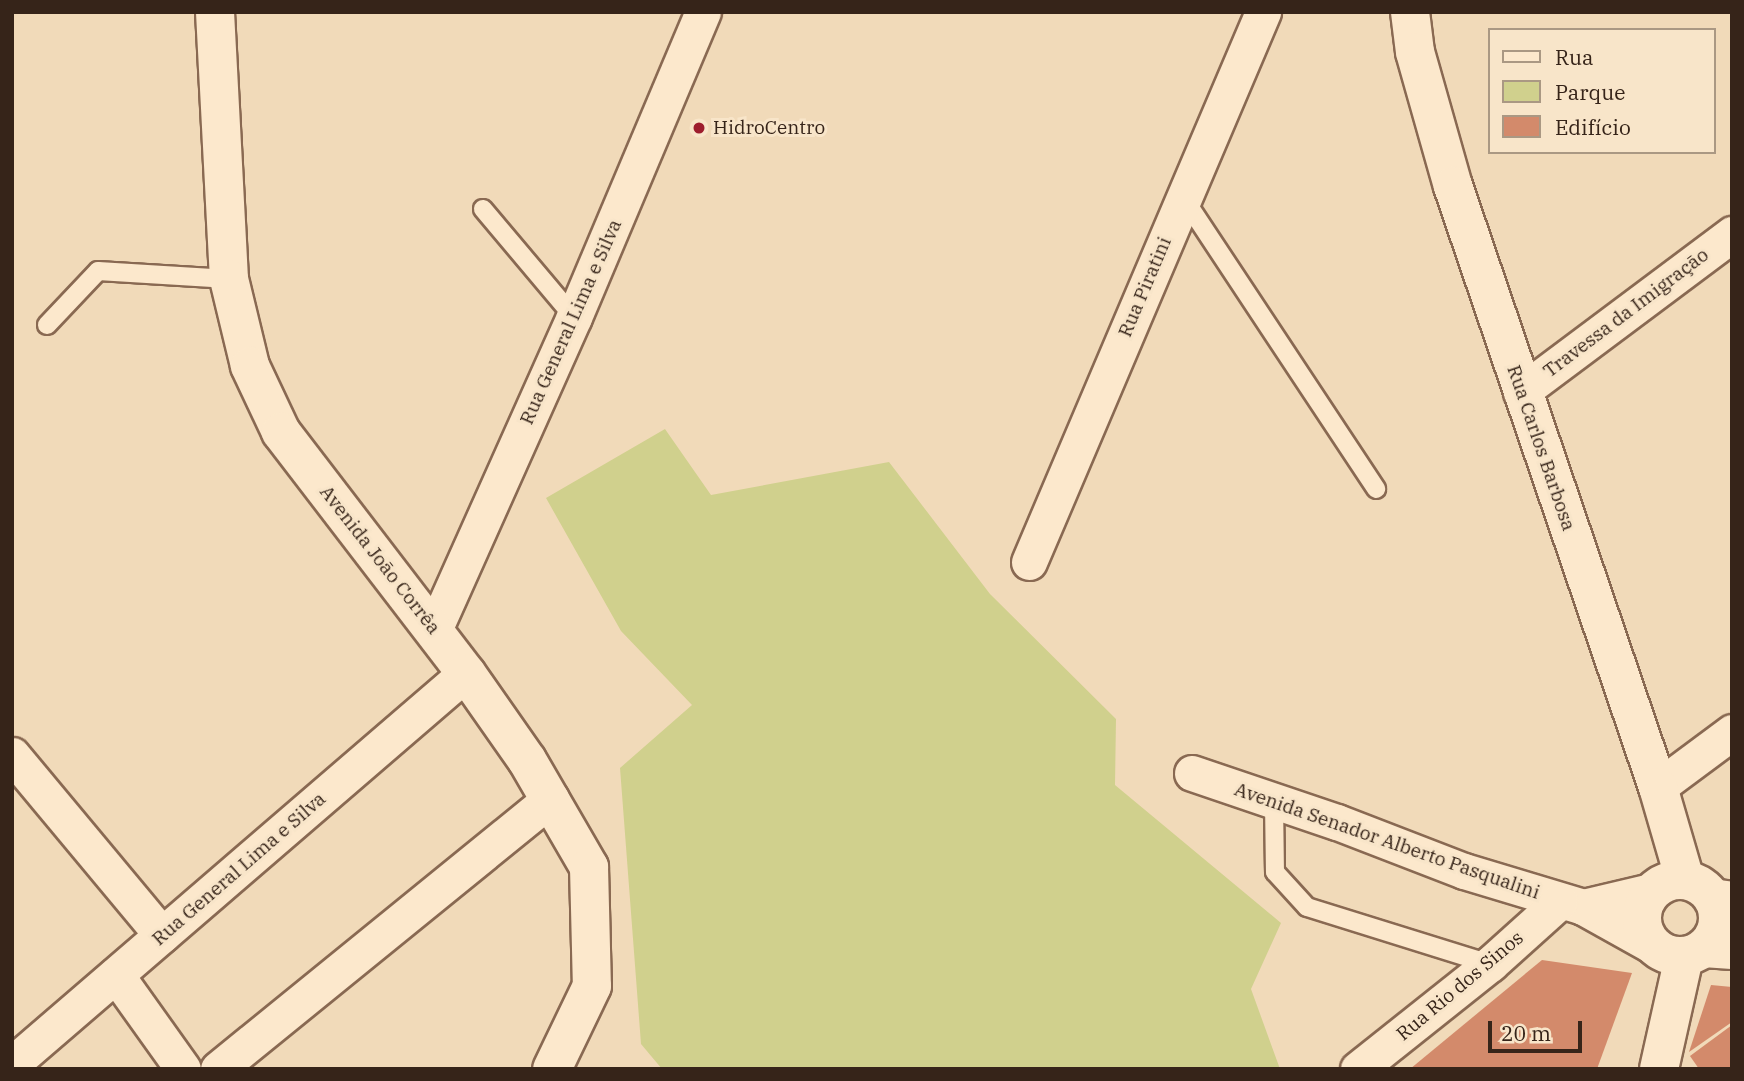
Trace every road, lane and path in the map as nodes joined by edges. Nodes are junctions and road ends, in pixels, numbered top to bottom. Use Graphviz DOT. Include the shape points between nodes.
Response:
graph roads {
  1 [pos="703,12"];
  2 [pos="1263,12"];
  3 [pos="1410,12"];
  4 [pos="212,15"];
  5 [pos="1183,197"];
  6 [pos="483,209"];
  7 [pos="1732,234"];
  8 [pos="229,279"];
  9 [pos="574,317"];
  10 [pos="47,325"];
  11 [pos="1521,392"];
  12 [pos="1376,489"];
  13 [pos="1029,562"];
  14 [pos="434,629"];
  15 [pos="466,673"];
  16 [pos="1732,732"];
  17 [pos="12,755"];
  18 [pos="1192,773"];
  19 [pos="1658,786"];
  20 [pos="551,798"];
  21 [pos="1274,802"];
  22 [pos="1696,891"];
  23 [pos="1571,904"];
  24 [pos="162,935"];
  25 [pos="1693,951"];
  26 [pos="1490,964"];
  27 [pos="116,975"];
  28 [pos="12,1064"];
  29 [pos="556,1067"];
  30 [pos="1662,1067"];
  31 [pos="183,1069"];
  32 [pos="218,1069"];
  33 [pos="1358,1069"];
  1 -- 9 [label="street, Rua General Lima e Silva"];
  2 -- 5 [label="street, Rua Piratini"];
  3 -- 11 [label="main road, Rua Carlos Barbosa" via="1415,52 1453,186"];
  4 -- 8 [label="main road, Avenida João Corrêa"];
  5 -- 12 [label="lane"];
  5 -- 13 [label="street, Rua Piratini"];
  6 -- 9 [label="lane"];
  7 -- 11 [label="street, Travessa da Imigração"];
  8 -- 10 [label="lane" via="98,271"];
  8 -- 14 [label="main road, Avenida João Corrêa" via="250,366 281,432"];
  9 -- 14 [label="street, Rua General Lima e Silva"];
  11 -- 19 [label="main road, Rua Carlos Barbosa"];
  14 -- 15 [label="main road, Avenida João Corrêa"];
  15 -- 20 [label="main road, Avenida João Corrêa"];
  15 -- 24 [label="street, Rua General Lima e Silva"];
  16 -- 19 [label="street"];
  17 -- 24 [label="street"];
  18 -- 21 [label="street, Avenida Senador Alberto Pasqualini"];
  19 -- 22 [label="main road, Rua Carlos Barbosa"];
  20 -- 29 [label="main road, Avenida João Corrêa" via="589,867 592,986"];
  20 -- 32 [label="street"];
  21 -- 23 [label="street, Avenida Senador Alberto Pasqualini" via="1464,871"];
  21 -- 26 [label="lane" via="1275,872 1307,908"];
  22 -- 23 [label="street"];
  22 -- 25 [label="main road, Rua Carlos Barbosa" via="1718,911 1717,927"];
  22 -- 25 [label="main road" via="1646,902 1642,918 1645,933"];
  23 -- 25 [label="street, Avenida Senador Alberto Pasqualini"];
  23 -- 26 [label="street, Rua Rio dos Sinos"];
  24 -- 27 [label="street, Rua General Lima e Silva"];
  25 -- 30 [label="main road"];
  26 -- 33 [label="street, Rua Rio dos Sinos"];
  27 -- 28 [label="street, Rua General Lima e Silva"];
  27 -- 31 [label="street"];
}
